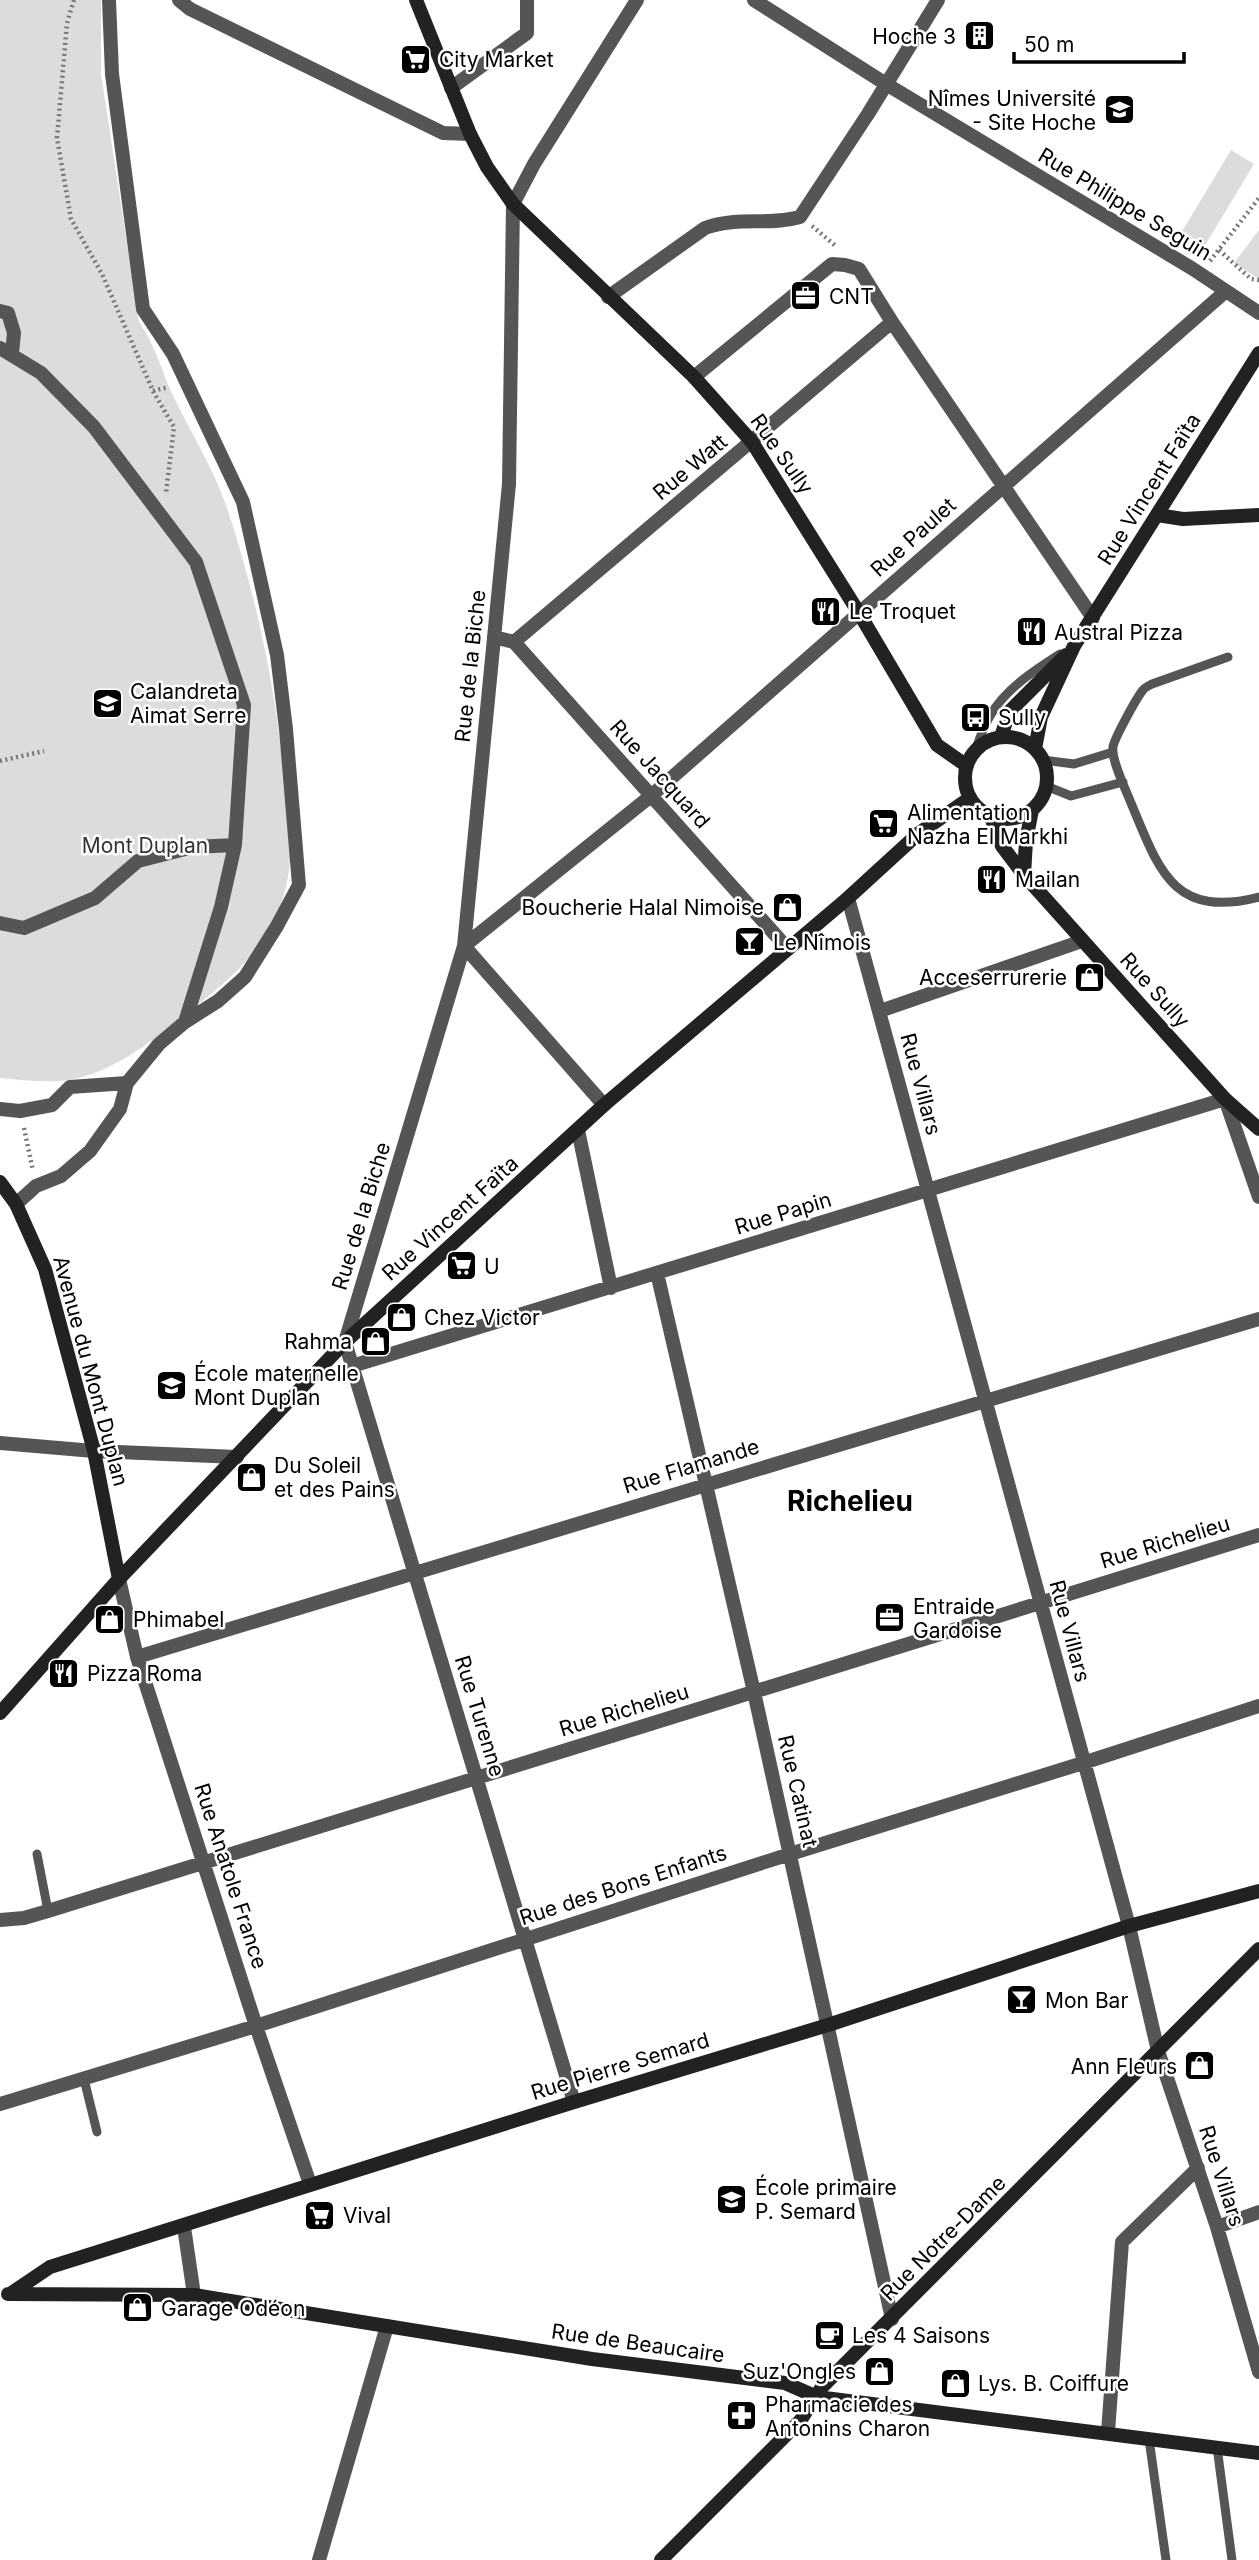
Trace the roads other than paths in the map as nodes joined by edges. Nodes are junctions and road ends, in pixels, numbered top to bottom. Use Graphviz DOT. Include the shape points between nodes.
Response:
graph roads {
  1 [pos="109,0"];
  2 [pos="179,0"];
  3 [pos="416,0"];
  4 [pos="527,0"];
  5 [pos="637,0"];
  6 [pos="754,0"];
  7 [pos="938,0"];
  8 [pos="886,84"];
  9 [pos="450,88"];
  10 [pos="470,134"];
  11 [pos="513,204"];
  12 [pos="1226,291"];
  13 [pos="608,297"];
  14 [pos="0,311"];
  15 [pos="1259,313"];
  16 [pos="891,322"];
  17 [pos="6,351"];
  18 [pos="1259,353"];
  19 [pos="694,377"];
  20 [pos="752,442"];
  21 [pos="1003,484"];
  22 [pos="1157,515"];
  23 [pos="1259,515"];
  24 [pos="859,613"];
  25 [pos="1093,618"];
  26 [pos="494,637"];
  27 [pos="514,642"];
  28 [pos="1074,646"];
  29 [pos="1228,657"];
  30 [pos="1001,737"];
  31 [pos="975,752"];
  32 [pos="1113,752"];
  33 [pos="1039,754"];
  34 [pos="967,766"];
  35 [pos="1122,782"];
  36 [pos="1046,786"];
  37 [pos="652,795"];
  38 [pos="970,798"];
  39 [pos="1032,810"];
  40 [pos="990,816"];
  41 [pos="235,845"];
  42 [pos="1024,875"];
  43 [pos="1259,897"];
  44 [pos="848,898"];
  45 [pos="0,923"];
  46 [pos="1082,940"];
  47 [pos="464,946"];
  48 [pos="788,949"];
  49 [pos="880,1011"];
  50 [pos="185,1022"];
  51 [pos="127,1083"];
  52 [pos="1226,1099"];
  53 [pos="604,1105"];
  54 [pos="0,1109"];
  55 [pos="1259,1129"];
  56 [pos="578,1130"];
  57 [pos="0,1182"];
  58 [pos="929,1191"];
  59 [pos="1259,1197"];
  60 [pos="16,1204"];
  61 [pos="657,1273"];
  62 [pos="611,1288"];
  63 [pos="1259,1320"];
  64 [pos="345,1342"];
  65 [pos="352,1366"];
  66 [pos="985,1399"];
  67 [pos="0,1443"];
  68 [pos="94,1451"];
  69 [pos="237,1457"];
  70 [pos="705,1484"];
  71 [pos="1259,1535"];
  72 [pos="416,1575"];
  73 [pos="119,1579"];
  74 [pos="1041,1602"];
  75 [pos="137,1657"];
  76 [pos="754,1692"];
  77 [pos="1259,1706"];
  78 [pos="0,1713"];
  79 [pos="1083,1763"];
  80 [pos="476,1778"];
  81 [pos="37,1854"];
  82 [pos="790,1854"];
  83 [pos="205,1861"];
  84 [pos="1259,1891"];
  85 [pos="48,1911"];
  86 [pos="0,1920"];
  87 [pos="1129,1926"];
  88 [pos="524,1939"];
  89 [pos="1259,1949"];
  90 [pos="828,2025"];
  91 [pos="256,2026"];
  92 [pos="1158,2051"];
  93 [pos="84,2079"];
  94 [pos="574,2102"];
  95 [pos="0,2105"];
  96 [pos="97,2132"];
  97 [pos="1198,2168"];
  98 [pos="310,2184"];
  99 [pos="1259,2213"];
  100 [pos="184,2227"];
  101 [pos="1217,2227"];
  102 [pos="5,2294"];
  103 [pos="194,2295"];
  104 [pos="892,2319"];
  105 [pos="387,2326"];
  106 [pos="1259,2372"];
  107 [pos="817,2397"];
  108 [pos="1108,2432"];
  109 [pos="1149,2439"];
  110 [pos="1217,2447"];
  111 [pos="1259,2453"];
  112 [pos="319,2560"];
  113 [pos="661,2560"];
  114 [pos="1166,2560"];
  115 [pos="1232,2560"];
  1 -- 50 [label="street" via="112,74 144,309 173,354 243,502 277,655 296,834 299,885 277,926 244,977"];
  2 -- 10 [label="street" via="443,133"];
  3 -- 9 [label="street"];
  4 -- 9 [label="street" via="527,33"];
  5 -- 11 [label="street"];
  6 -- 8 [label="street, Rue Philippe Seguin"];
  7 -- 8 [label="street"];
  8 -- 12 [label="street, Rue Philippe Seguin"];
  8 -- 13 [label="street" via="800,217 722,222 705,228"];
  9 -- 10 [label="street"];
  10 -- 11 [label="street"];
  11 -- 13 [label="street, Rue Sully"];
  11 -- 26 [label="street, Rue de la Biche" via="509,484"];
  12 -- 15 [label="street, Rue Philippe Seguin"];
  12 -- 21 [label="street, Rue Paulet"];
  13 -- 19 [label="street, Rue Sully"];
  14 -- 17 [label="street" via="8,313 14,333"];
  16 -- 19 [label="street" via="859,269 832,264"];
  16 -- 20 [label="street, Rue Watt"];
  16 -- 21 [label="street"];
  17 -- 41 [label="street" via="41,373 94,427 196,562 244,705"];
  18 -- 22 [label="street, Rue Vincent Faïta"];
  19 -- 20 [label="street, Rue Sully"];
  20 -- 24 [label="street, Rue Sully"];
  20 -- 27 [label="street, Rue Watt"];
  21 -- 24 [label="street, Rue Paulet"];
  21 -- 25 [label="street"];
  22 -- 23 [label="street" via="1182,519"];
  22 -- 25 [label="street, Rue Vincent Faïta"];
  24 -- 34 [label="street, Rue Sully" via="937,745"];
  24 -- 37 [label="street, Rue Paulet"];
  25 -- 28 [label="street, Rue Vincent Faïta"];
  26 -- 27 [label="street"];
  26 -- 47 [label="street, Rue de la Biche"];
  27 -- 37 [label="street, Rue Jacquard"];
  28 -- 30 [label="street, Rue Vincent Faïta" via="1009,712"];
  28 -- 31 [label="lane" via="1038,668 1003,698"];
  28 -- 33 [label="street, Rue Vincent Faïta" via="1041,717"];
  29 -- 32 [label="lane" via="1143,689"];
  30 -- 31 [label="street"];
  30 -- 33 [label="street" via="1025,741"];
  31 -- 34 [label="street"];
  32 -- 33 [label="lane" via="1074,764"];
  32 -- 35 [label="lane"];
  33 -- 36 [label="street" via="1047,772"];
  34 -- 38 [label="street"];
  35 -- 36 [label="lane" via="1071,796"];
  35 -- 43 [label="lane" via="1158,866 1172,883 1208,901 1235,903"];
  36 -- 39 [label="street"];
  37 -- 47 [label="street, Rue Paulet"];
  37 -- 48 [label="street, Rue Jacquard"];
  38 -- 40 [label="street"];
  38 -- 44 [label="street, Rue Vincent Faïta" via="919,833"];
  39 -- 40 [label="street" via="1019,817"];
  39 -- 42 [label="street"];
  40 -- 42 [label="street, Rue Sully" via="1002,846"];
  41 -- 45 [label="street" via="193,847 138,860 95,898 24,928"];
  41 -- 50 [label="street" via="221,908"];
  42 -- 46 [label="street, Rue Sully"];
  44 -- 48 [label="street, Rue Vincent Faïta"];
  44 -- 49 [label="street, Rue Villars"];
  46 -- 49 [label="street"];
  46 -- 52 [label="street, Rue Sully"];
  47 -- 53 [label="street"];
  47 -- 64 [label="street, Rue de la Biche"];
  48 -- 53 [label="street, Rue Vincent Faïta"];
  49 -- 58 [label="street, Rue Villars"];
  50 -- 51 [label="street" via="159,1044"];
  51 -- 54 [label="street" via="69,1087 52,1105 20,1111"];
  51 -- 60 [label="street" via="120,1109 90,1151"];
  52 -- 55 [label="street, Rue Sully"];
  52 -- 58 [label="street, Rue Papin"];
  52 -- 59 [label="street"];
  53 -- 56 [label="street, Rue Vincent Faïta"];
  56 -- 62 [label="street"];
  56 -- 64 [label="street, Rue Vincent Faïta"];
  57 -- 60 [label="street, Avenue du Mont Duplan"];
  58 -- 61 [label="street, Rue Papin"];
  58 -- 66 [label="street, Rue Villars"];
  60 -- 68 [label="street, Avenue du Mont Duplan" via="45,1269"];
  61 -- 62 [label="street, Rue Papin"];
  61 -- 70 [label="street, Rue Catinat"];
  62 -- 65 [label="street, Rue Papin"];
  63 -- 66 [label="street, Rue Flamande"];
  64 -- 65 [label="street, Rue Turenne"];
  64 -- 69 [label="street, Rue Vincent Faïta"];
  65 -- 72 [label="street, Rue Turenne"];
  66 -- 70 [label="street, Rue Flamande"];
  66 -- 74 [label="street, Rue Villars"];
  67 -- 68 [label="street"];
  68 -- 69 [label="street"];
  68 -- 73 [label="street, Avenue du Mont Duplan"];
  69 -- 73 [label="street, Rue Vincent Faïta"];
  70 -- 72 [label="street, Rue Flamande"];
  70 -- 76 [label="street, Rue Catinat"];
  71 -- 74 [label="street, Rue Richelieu"];
  72 -- 75 [label="street, Rue Flamande"];
  72 -- 80 [label="street, Rue Turenne"];
  73 -- 75 [label="street, Rue Anatole France"];
  73 -- 78 [label="street, Rue Vincent Faïta"];
  74 -- 76 [label="street, Rue Richelieu"];
  74 -- 79 [label="street, Rue Villars"];
  75 -- 83 [label="street, Rue Anatole France"];
  76 -- 80 [label="street, Rue Richelieu"];
  76 -- 82 [label="street, Rue Catinat"];
  77 -- 79 [label="street, Rue des Bons Enfants"];
  79 -- 82 [label="street, Rue des Bons Enfants"];
  79 -- 87 [label="street, Rue Villars"];
  80 -- 83 [label="street, Rue Richelieu"];
  80 -- 88 [label="street, Rue Turenne"];
  81 -- 85 [label="lane"];
  82 -- 88 [label="street, Rue des Bons Enfants"];
  82 -- 90 [label="street, Rue Catinat"];
  83 -- 85 [label="street, Rue Richelieu"];
  83 -- 91 [label="street, Rue Anatole France"];
  84 -- 87 [label="street, Rue Pierre Semard"];
  85 -- 86 [label="street, Rue Richelieu"];
  87 -- 90 [label="street, Rue Pierre Semard"];
  87 -- 92 [label="street, Rue Villars"];
  88 -- 91 [label="street, Rue des Bons Enfants"];
  88 -- 94 [label="street, Rue Turenne"];
  89 -- 92 [label="street, Rue Notre-Dame"];
  90 -- 94 [label="street, Rue Pierre Semard"];
  90 -- 104 [label="street, Rue Catinat"];
  91 -- 93 [label="street, Rue des Bons Enfants"];
  91 -- 98 [label="street, Rue Anatole France"];
  92 -- 97 [label="street, Rue Villars"];
  92 -- 104 [label="street, Rue Notre-Dame"];
  93 -- 95 [label="street, Rue des Bons Enfants"];
  93 -- 96 [label="lane"];
  94 -- 98 [label="street, Rue Pierre Semard"];
  97 -- 101 [label="street, Rue Villars"];
  97 -- 108 [label="street" via="1122,2242"];
  98 -- 100 [label="street, Rue Pierre Semard"];
  99 -- 101 [label="street"];
  100 -- 102 [label="street, Rue Pierre Semard" via="50,2267"];
  100 -- 103 [label="street"];
  101 -- 106 [label="street, Rue Villars"];
  102 -- 103 [label="street, Rue de Beaucaire"];
  103 -- 105 [label="street, Rue de Beaucaire"];
  104 -- 107 [label="street, Rue Notre-Dame"];
  105 -- 107 [label="street, Rue de Beaucaire" via="592,2359 785,2383"];
  105 -- 112 [label="street"];
  107 -- 108 [label="street, Rue de Beaucaire"];
  107 -- 113 [label="street, Rue Notre-Dame" via="800,2421"];
  108 -- 109 [label="street, Rue de Beaucaire"];
  109 -- 110 [label="street, Rue de Beaucaire"];
  109 -- 114 [label="lane"];
  110 -- 111 [label="street, Rue de Beaucaire"];
  110 -- 115 [label="lane"];
}
